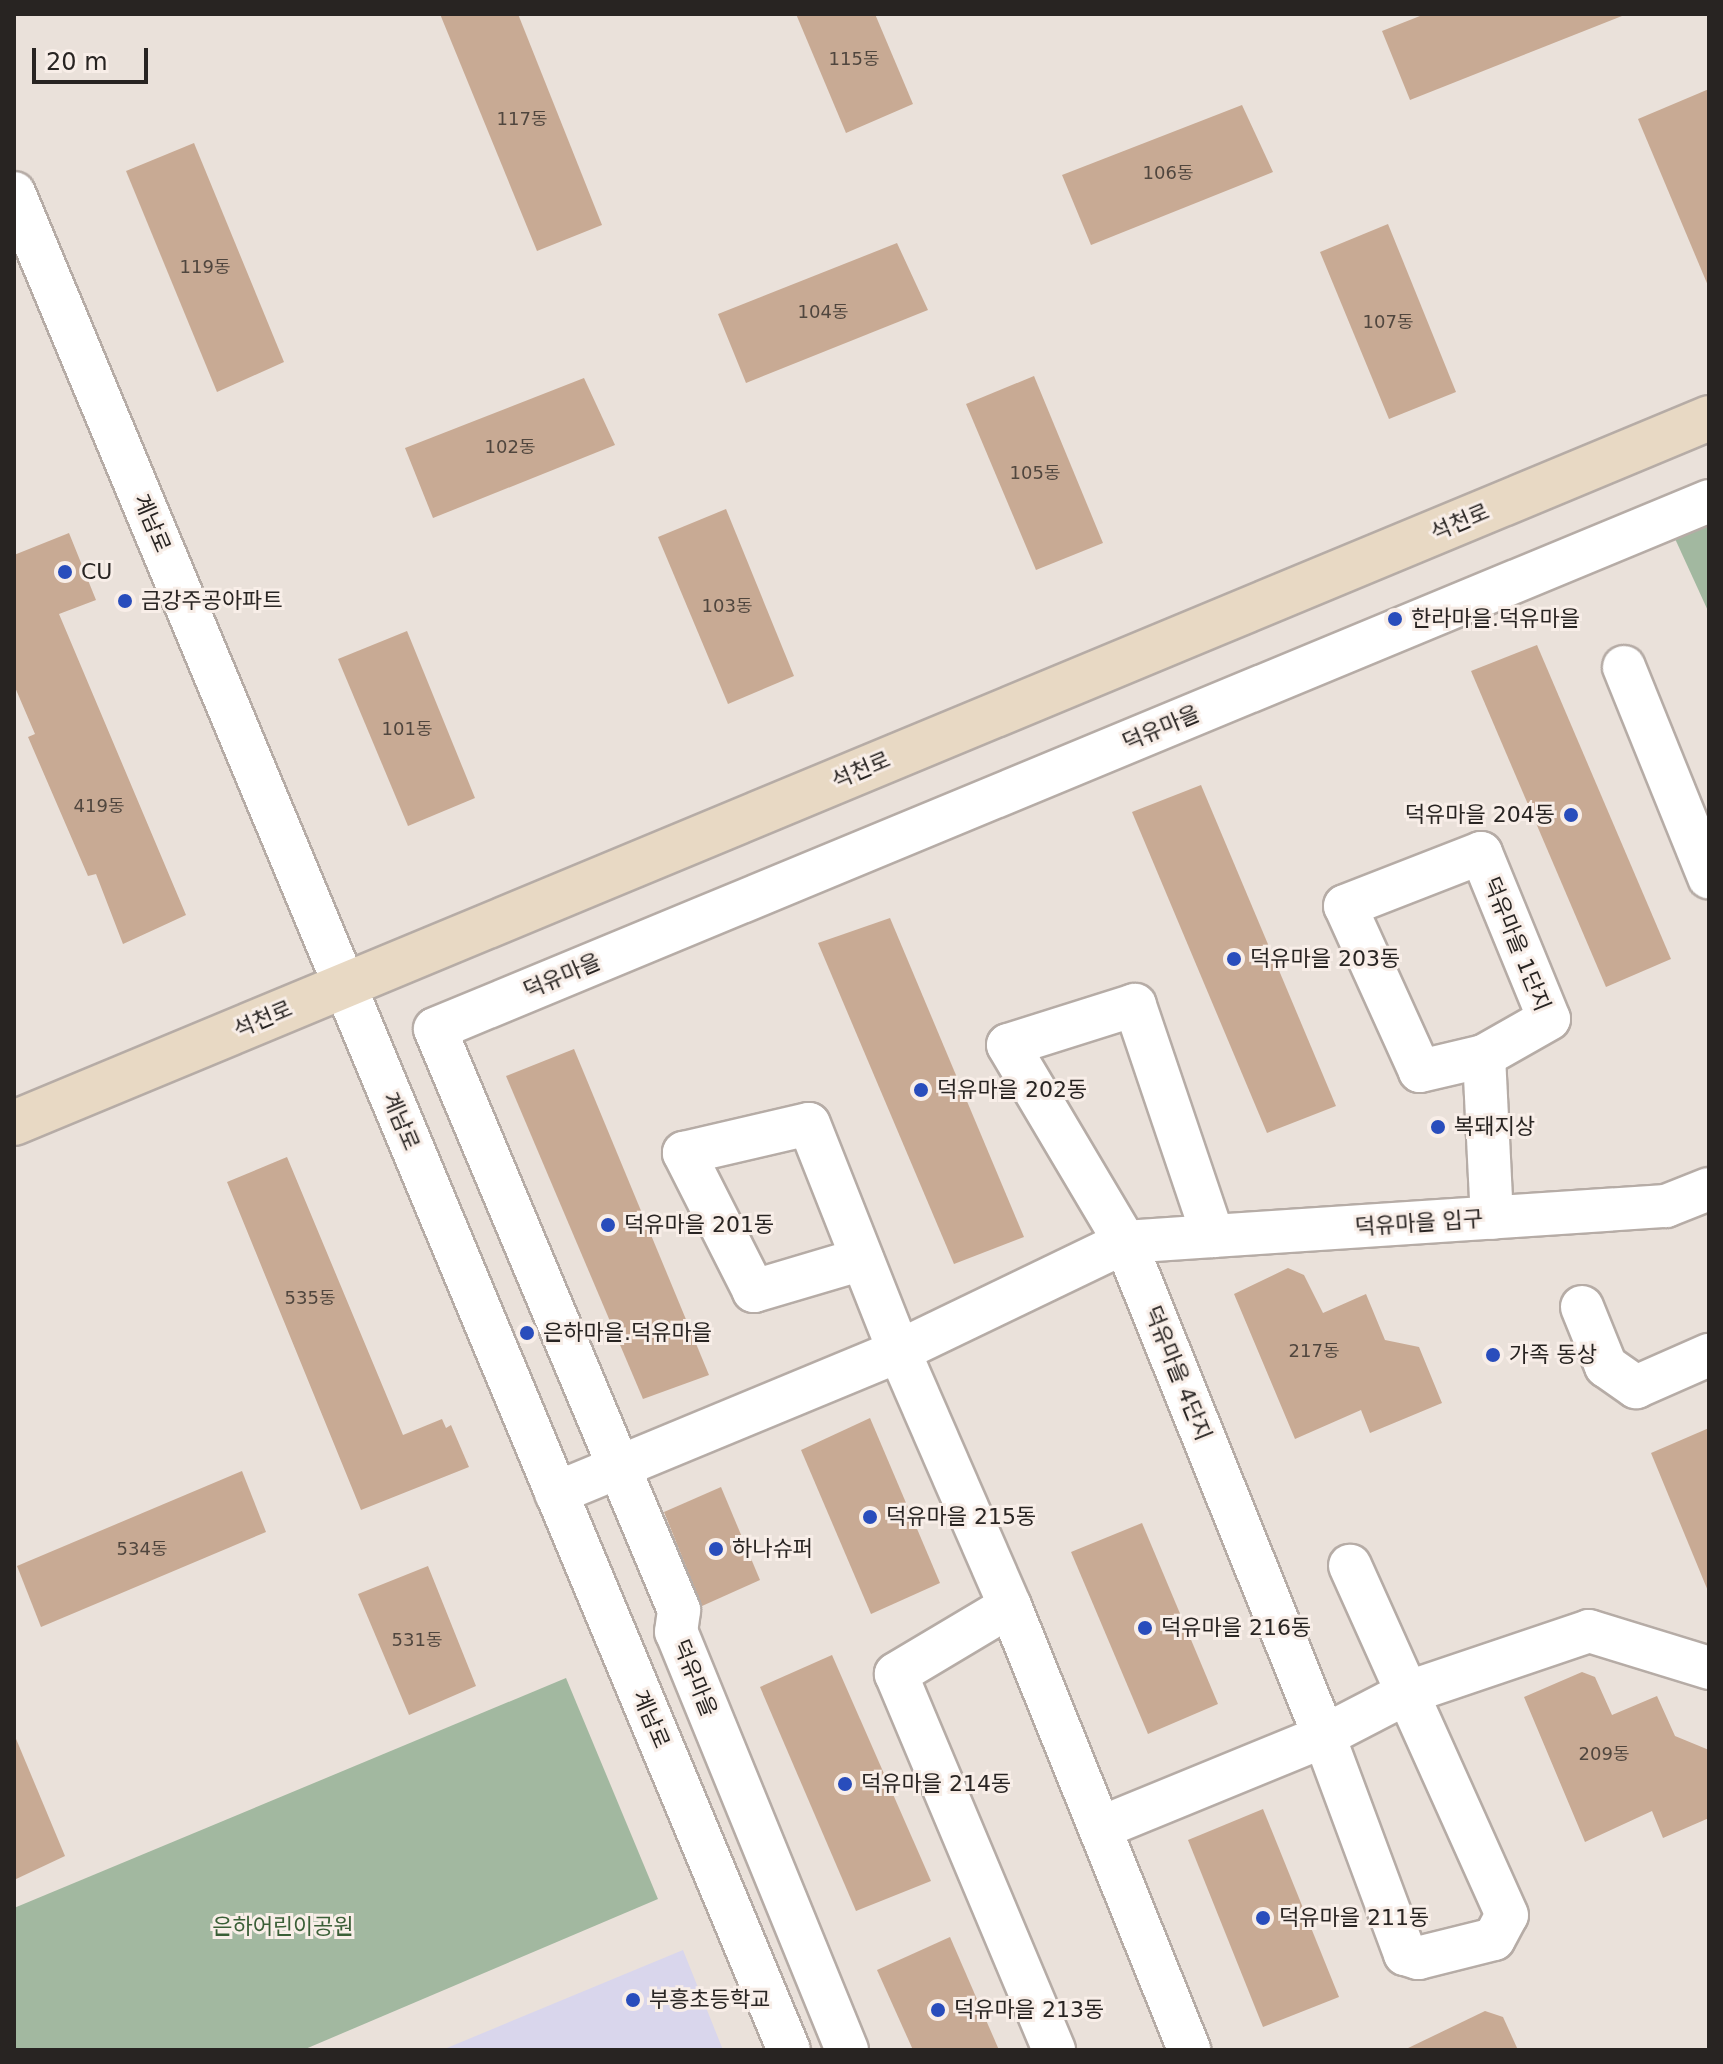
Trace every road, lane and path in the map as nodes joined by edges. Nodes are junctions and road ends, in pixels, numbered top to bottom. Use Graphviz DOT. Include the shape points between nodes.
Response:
graph roads {
  1 [pos="14,193"];
  2 [pos="1709,418"];
  3 [pos="1709,501"];
  4 [pos="1624,667"];
  5 [pos="1709,877"];
  6 [pos="345,985"];
  7 [pos="1484,1056"];
  8 [pos="14,1123"];
  9 [pos="1709,1189"];
  10 [pos="1492,1218"];
  11 [pos="1213,1236"];
  12 [pos="1125,1242"];
  13 [pos="862,1259"];
  14 [pos="1582,1307"];
  15 [pos="899,1351"];
  16 [pos="1709,1355"];
  17 [pos="618,1466"];
  18 [pos="556,1493"];
  19 [pos="1350,1566"];
  20 [pos="1010,1606"];
  21 [pos="1709,1668"];
  22 [pos="1409,1692"];
  23 [pos="1324,1736"];
  24 [pos="1100,1828"];
  25 [pos="789,2050"];
  26 [pos="847,2050"];
  27 [pos="1054,2050"];
  28 [pos="1189,2050"];
  1 -- 6 [label="street, 계남로"];
  2 -- 6 [label="street, 석천로"];
  3 -- 17 [label="street, 덕유마을" via="435,1029"];
  4 -- 5 [label="street"];
  6 -- 8 [label="street, 석천로"];
  6 -- 18 [label="street, 계남로"];
  7 -- 7 [label="street, 덕유마을 1단지" via="1549,1019 1481,853 1345,906 1420,1071"];
  7 -- 10 [label="street"];
  9 -- 10 [label="street, 덕유마을 입구" via="1666,1206"];
  10 -- 11 [label="street, 덕유마을 입구"];
  11 -- 12 [label="street, 덕유마을 입구"];
  11 -- 12 [label="street" via="1135,1005 1008,1045"];
  12 -- 15 [label="street"];
  12 -- 23 [label="street, 덕유마을 4단지"];
  13 -- 13 [label="street" via="809,1124 684,1153 754,1291"];
  13 -- 15 [label="street"];
  14 -- 16 [label="street" via="1606,1366 1636,1387"];
  15 -- 17 [label="street"];
  15 -- 20 [label="street"];
  17 -- 18 [label="street"];
  17 -- 26 [label="street, 덕유마을" via="679,1610 676,1632"];
  18 -- 25 [label="street, 계남로"];
  19 -- 22 [label="street, 덕유마을 4단지"];
  20 -- 24 [label="street"];
  20 -- 27 [label="street" via="896,1674"];
  21 -- 22 [label="street" via="1589,1631"];
  22 -- 23 [label="street"];
  22 -- 23 [label="street, 덕유마을 4단지" via="1507,1915 1494,1939 1418,1958 1405,1954"];
  23 -- 24 [label="street"];
  24 -- 28 [label="street"];
}
